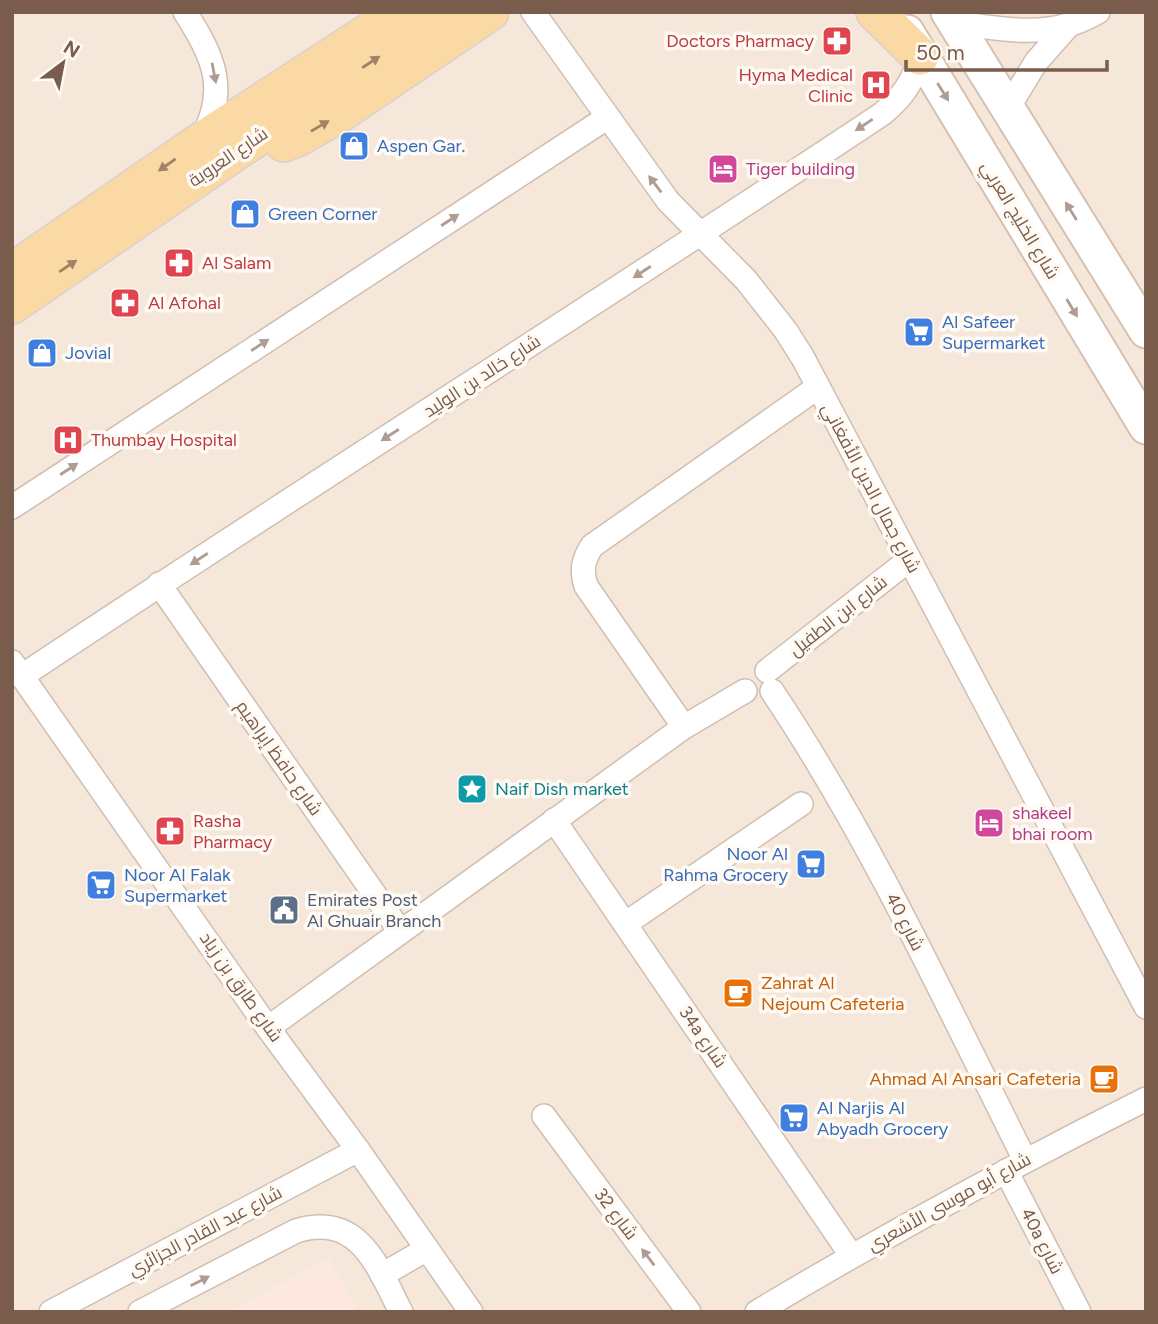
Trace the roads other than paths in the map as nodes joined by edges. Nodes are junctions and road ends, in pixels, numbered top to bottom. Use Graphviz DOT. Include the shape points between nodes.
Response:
graph roads {
  1 [pos="185,12"];
  2 [pos="357,12"];
  3 [pos="400,12"];
  4 [pos="446,12"];
  5 [pos="490,12"];
  6 [pos="533,12"];
  7 [pos="875,12"];
  8 [pos="895,12"];
  9 [pos="1098,12"];
  10 [pos="951,18"];
  11 [pos="1068,26"];
  12 [pos="920,56"];
  13 [pos="1008,108"];
  14 [pos="608,117"];
  15 [pos="218,141"];
  16 [pos="700,235"];
  17 [pos="12,272"];
  18 [pos="12,305"];
  19 [pos="1146,331"];
  20 [pos="818,387"];
  21 [pos="1146,427"];
  22 [pos="12,507"];
  23 [pos="909,560"];
  24 [pos="159,584"];
  25 [pos="17,669"];
  26 [pos="769,681"];
  27 [pos="684,727"];
  28 [pos="801,804"];
  29 [pos="554,820"];
  30 [pos="625,924"];
  31 [pos="400,931"];
  32 [pos="1146,1007"];
  33 [pos="268,1028"];
  34 [pos="1146,1098"];
  35 [pos="544,1116"];
  36 [pos="358,1150"];
  37 [pos="1015,1166"];
  38 [pos="427,1250"];
  39 [pos="851,1255"];
  40 [pos="382,1275"];
  41 [pos="51,1312"];
  42 [pos="140,1312"];
  43 [pos="401,1312"];
  44 [pos="471,1312"];
  45 [pos="689,1312"];
  46 [pos="757,1312"];
  47 [pos="1079,1312"];
  1 -- 15 [label="street, one-way" via="215,72 212,120"];
  2 -- 15 [label="main road" via="278,71"];
  3 -- 15 [label="main road, شارع العروبة"];
  15 -- 4 [label="main road, شارع العروبة, one-way"];
  15 -- 5 [label="main road, one-way" via="278,145 320,126"];
  6 -- 14 [label="street, شارع جمال الدين الأفغاني"];
  7 -- 12 [label="main road"];
  8 -- 12 [label="main road, شارع الخليج العربي"];
  9 -- 11 [label="street"];
  10 -- 11 [label="street" via="1014,30"];
  10 -- 13 [label="main road"];
  11 -- 13 [label="street" via="1036,62"];
  12 -- 16 [label="street, شارع خالد بن الوليد, one-way" via="916,73 896,103"];
  12 -- 21 [label="main road, شارع الخليج العربي, one-way"];
  19 -- 13 [label="main road, one-way"];
  16 -- 14 [label="street, شارع جمال الدين الأفغاني, one-way" via="661,191"];
  22 -- 14 [label="street, one-way"];
  15 -- 17 [label="main road, شارع العروبة, one-way"];
  18 -- 15 [label="main road, شارع العروبة, one-way"];
  16 -- 20 [label="street, شارع جمال الدين الأفغاني" via="767,304"];
  16 -- 24 [label="street, شارع خالد بن الوليد, one-way"];
  20 -- 23 [label="street, شارع جمال الدين الأفغاني"];
  20 -- 27 [label="street" via="592,546 584,558 586,586"];
  23 -- 26 [label="street, شارع ابن الطفيل"];
  23 -- 32 [label="street, شارع جمال الدين الأفغاني"];
  24 -- 25 [label="street, شارع خالد بن الوليد"];
  24 -- 31 [label="street, شارع حافظ إبراهيم"];
  25 -- 33 [label="street, شارع طارق بن زياد"];
  26 -- 27 [label="street" via="764,698 753,698 745,691"];
  26 -- 37 [label="street, شارع 40" via="863,839"];
  27 -- 29 [label="street"];
  28 -- 30 [label="street"];
  29 -- 30 [label="street, 34a شارع"];
  29 -- 31 [label="street"];
  30 -- 39 [label="street, 34a شارع"];
  31 -- 33 [label="street"];
  33 -- 36 [label="street, شارع طارق بن زياد"];
  34 -- 37 [label="street, شارع أبو موسى الأشعري"];
  45 -- 35 [label="street, شارع 32, one-way"];
  36 -- 38 [label="street, شارع طارق بن زياد"];
  36 -- 41 [label="street, شارع عبد القادر الجزائري"];
  37 -- 39 [label="street, شارع أبو موسى الأشعري"];
  37 -- 47 [label="street, 40a شارع"];
  38 -- 40 [label="street"];
  38 -- 44 [label="street, شارع طارق بن زياد"];
  39 -- 46 [label="street, شارع أبو موسى الأشعري"];
  42 -- 40 [label="street, one-way" via="313,1226 331,1226 361,1243"];
  40 -- 43 [label="street"];
}
